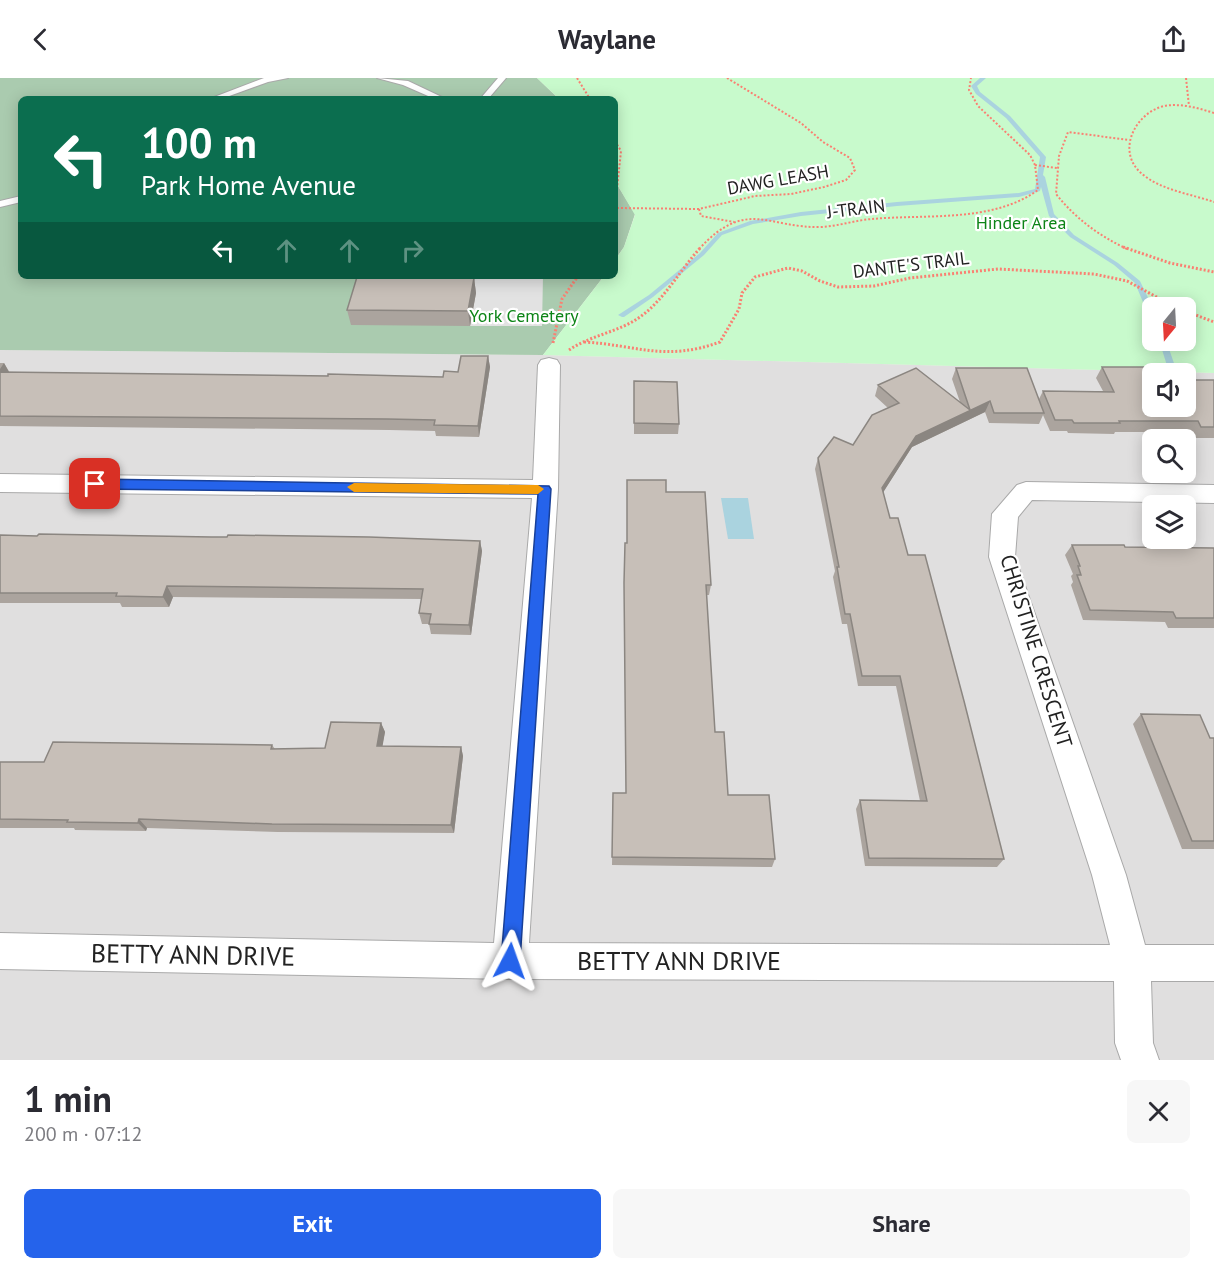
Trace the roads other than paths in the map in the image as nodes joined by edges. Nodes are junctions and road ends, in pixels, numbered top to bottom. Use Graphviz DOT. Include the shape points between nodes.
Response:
graph roads {
  1 [pos="284,78"];
  2 [pos="381,78"];
  3 [pos="502,78"];
  4 [pos="266,79"];
  5 [pos="221,96"];
  6 [pos="435,96"];
  7 [pos="487,96"];
  8 [pos="18,200"];
  9 [pos="0,204"];
  10 [pos="549,365"];
  11 [pos="0,483"];
  12 [pos="545,489"];
  13 [pos="1214,494"];
  14 [pos="0,951"];
  15 [pos="510,961"];
  16 [pos="1132,962"];
  17 [pos="1214,963"];
  18 [pos="1140,1060"];
  1 -- 4 [label="lane"];
  2 -- 6 [label="lane"];
  3 -- 7 [label="lane"];
  4 -- 5 [label="lane"];
  8 -- 9 [label="lane"];
  10 -- 12 [label="street"];
  11 -- 12 [label="street"];
  12 -- 15 [label="street"];
  13 -- 16 [label="street, CHRISTINE CRESCENT" via="1026,491 1005,514 1002,557 1109,875"];
  14 -- 15 [label="street, BETTY ANN DRIVE"];
  15 -- 16 [label="street, BETTY ANN DRIVE"];
  16 -- 17 [label="street, BETTY ANN DRIVE"];
  16 -- 18 [label="street, CHRISTINE CRESCENT" via="1134,1043"];
}
